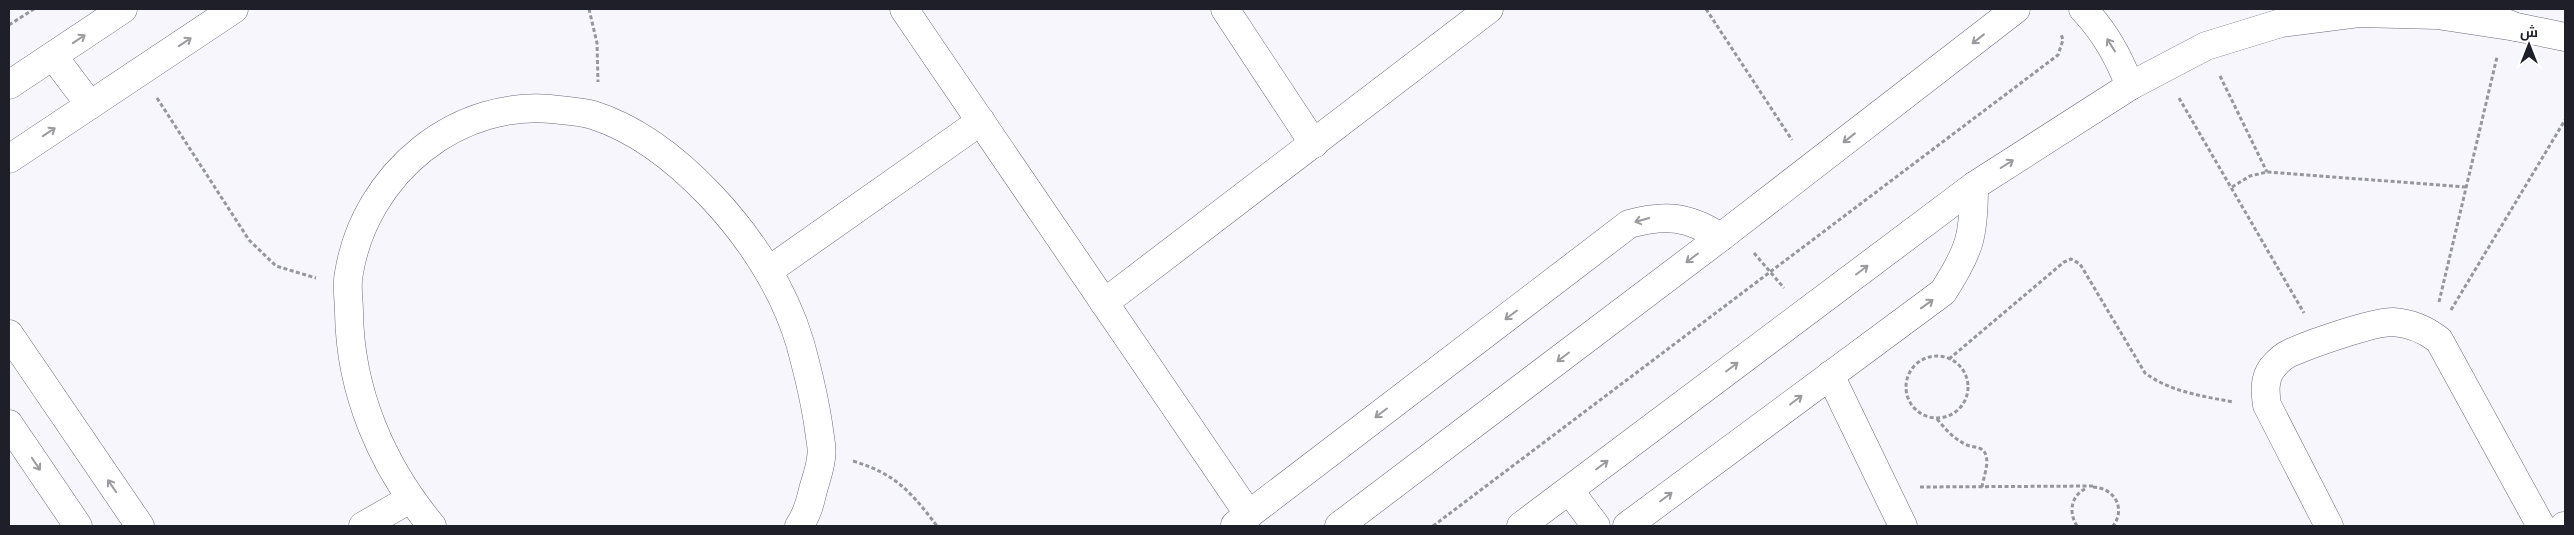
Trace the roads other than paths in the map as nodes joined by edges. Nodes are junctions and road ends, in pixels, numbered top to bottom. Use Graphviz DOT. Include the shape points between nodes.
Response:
graph roads {
  1 [pos="123,9"];
  2 [pos="234,9"];
  3 [pos="904,9"];
  4 [pos="1225,9"];
  5 [pos="1489,9"];
  6 [pos="2082,9"];
  7 [pos="2468,9"];
  8 [pos="2008,12"];
  9 [pos="2510,26"];
  10 [pos="2565,37"];
  11 [pos="53,56"];
  12 [pos="9,85"];
  13 [pos="2130,86"];
  14 [pos="90,105"];
  15 [pos="981,121"];
  16 [pos="1314,144"];
  17 [pos="9,159"];
  18 [pos="1974,186"];
  19 [pos="1727,232"];
  20 [pos="768,270"];
  21 [pos="1104,303"];
  22 [pos="9,334"];
  23 [pos="1830,375"];
  24 [pos="11,432"];
  25 [pos="1569,490"];
  26 [pos="410,499"];
  27 [pos="1241,521"];
  28 [pos="78,526"];
  29 [pos="140,526"];
  30 [pos="363,526"];
  31 [pos="432,526"];
  32 [pos="799,526"];
  33 [pos="1339,526"];
  34 [pos="1522,526"];
  35 [pos="1596,526"];
  36 [pos="1627,526"];
  37 [pos="1903,526"];
  38 [pos="2330,526"];
  39 [pos="2541,526"];
  11 -- 1 [label="street, one-way"];
  14 -- 2 [label="street, one-way"];
  3 -- 15 [label="street"];
  4 -- 16 [label="street"];
  5 -- 16 [label="street"];
  13 -- 6 [label="street, one-way" via="2117,55 2099,26"];
  7 -- 9 [label="street"];
  8 -- 19 [label="street, one-way"];
  9 -- 10 [label="street"];
  9 -- 13 [label="street" via="2437,15 2359,13 2281,23 2206,46"];
  11 -- 12 [label="street"];
  11 -- 14 [label="street"];
  18 -- 13 [label="street, one-way"];
  17 -- 14 [label="street, one-way"];
  15 -- 20 [label="street"];
  15 -- 21 [label="street"];
  16 -- 21 [label="street"];
  23 -- 18 [label="street, one-way" via="1943,292 1964,260 1974,224"];
  25 -- 18 [label="street, one-way"];
  19 -- 27 [label="street, one-way" via="1676,218 1652,218 1629,224"];
  19 -- 33 [label="street, one-way"];
  20 -- 26 [label="street" via="733,219 691,175 643,136 592,114 538,107 483,115 434,139 393,175 368,214 348,275 349,334 360,392 380,448"];
  20 -- 32 [label="street" via="798,338 814,391 822,455 807,515"];
  21 -- 27 [label="street"];
  29 -- 22 [label="street, one-way"];
  36 -- 23 [label="street, one-way"];
  23 -- 37 [label="street"];
  24 -- 28 [label="street, one-way"];
  25 -- 34 [label="street"];
  25 -- 35 [label="street"];
  26 -- 30 [label="street"];
  26 -- 31 [label="street"];
  38 -- 39 [label="street" via="2270,410 2265,393 2266,381 2270,370 2288,354 2378,323 2394,322 2410,325 2439,340"];
}
